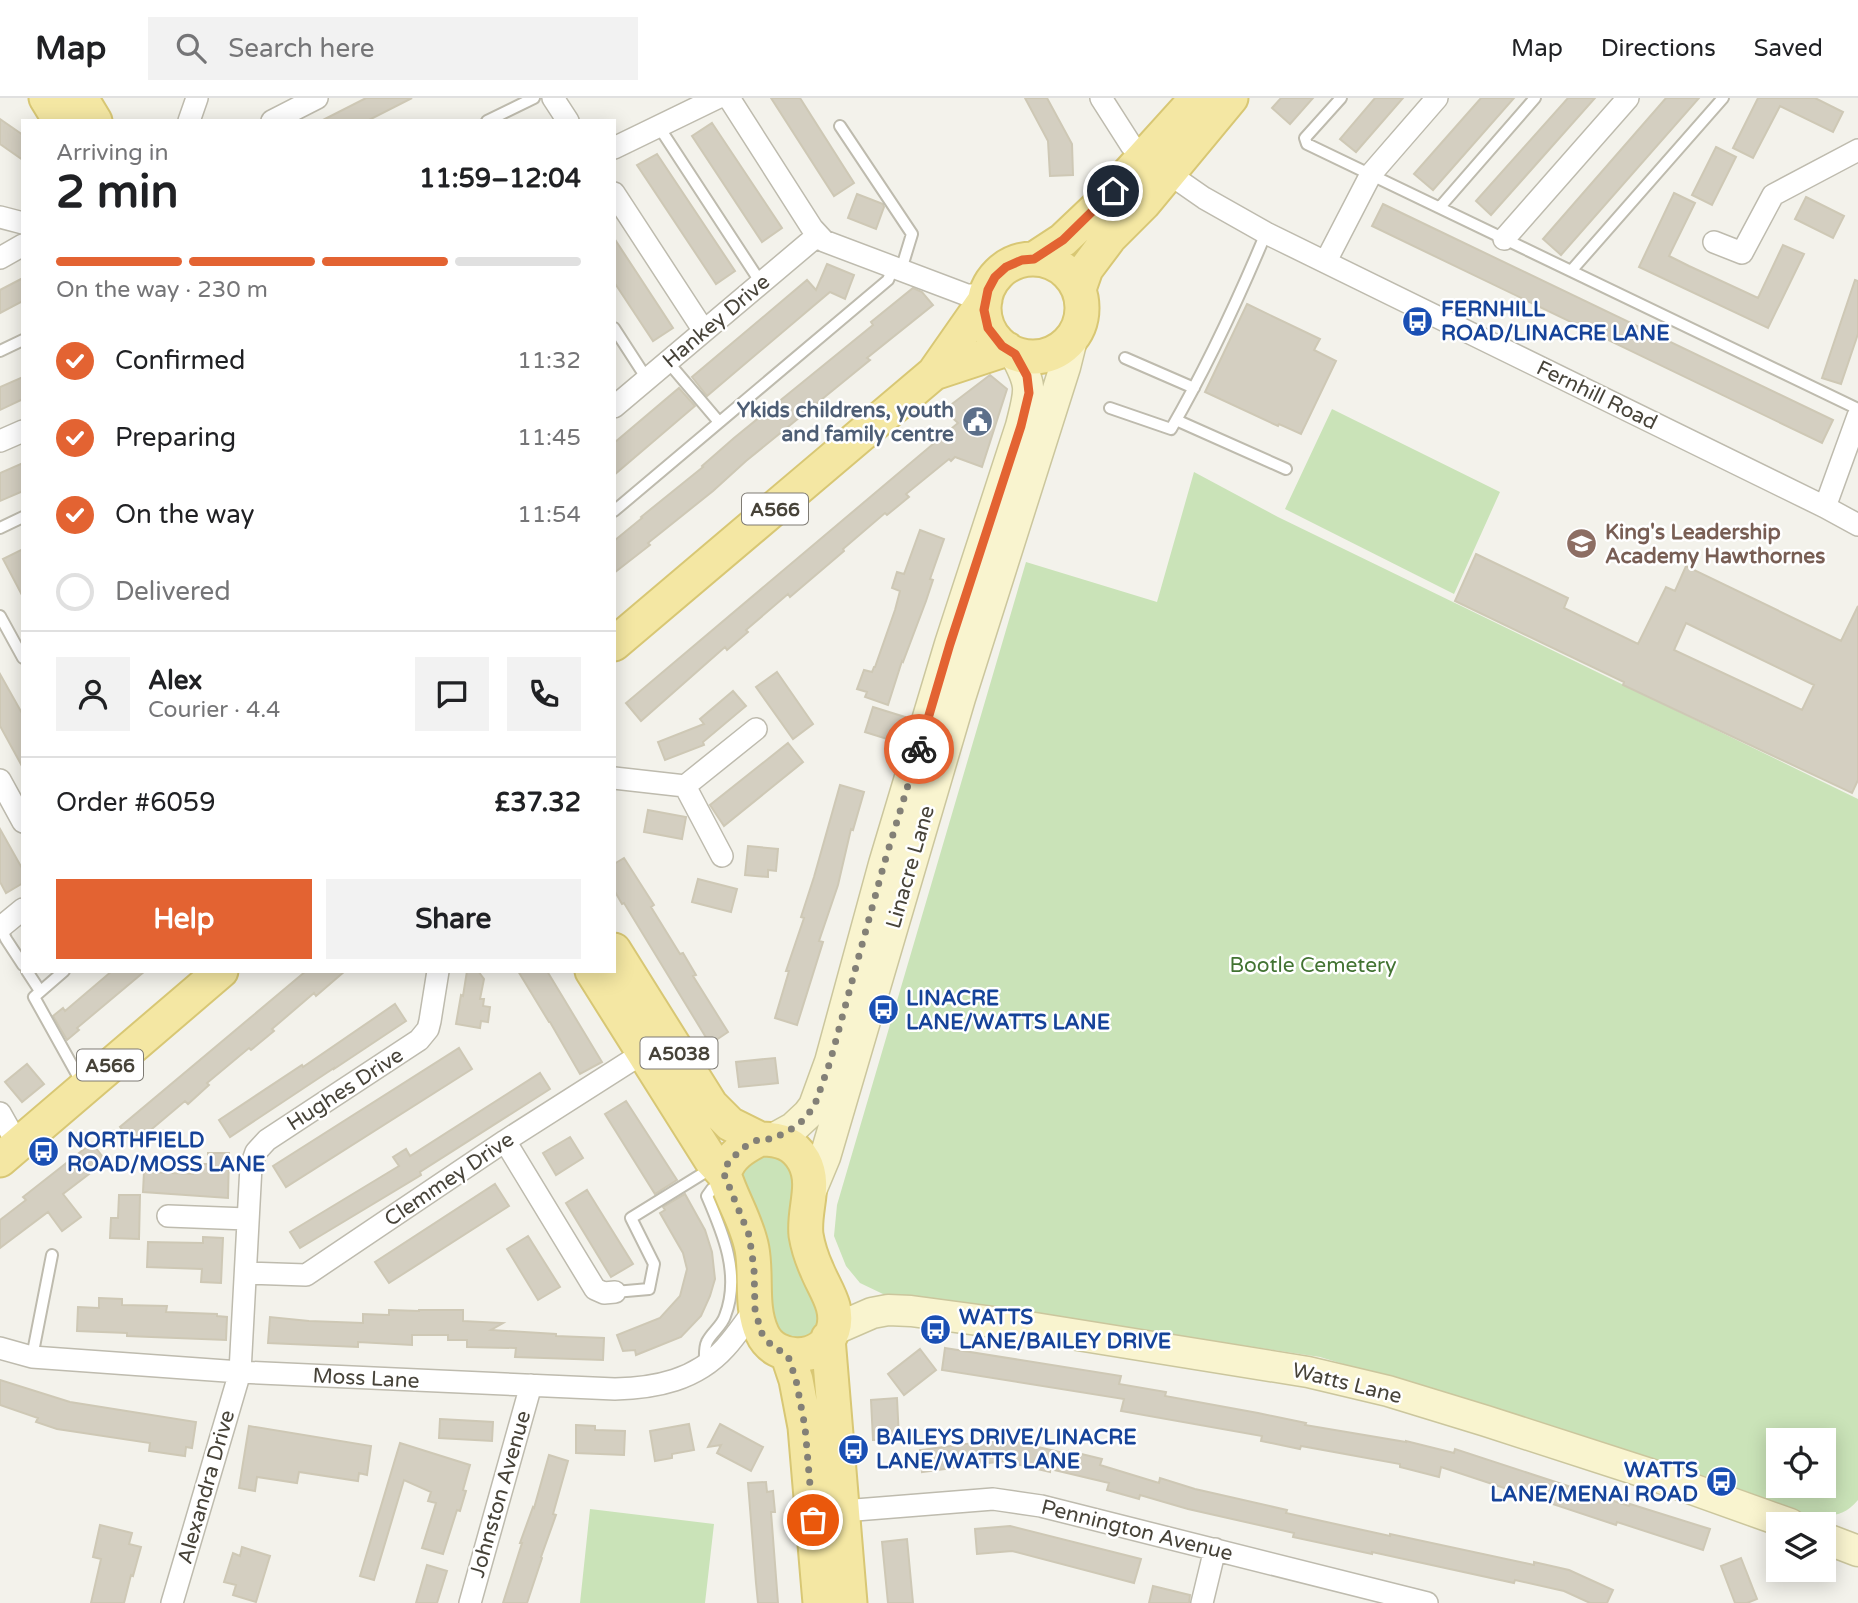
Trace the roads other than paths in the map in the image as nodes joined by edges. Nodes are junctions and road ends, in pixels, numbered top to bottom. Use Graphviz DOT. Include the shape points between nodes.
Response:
graph roads {
  1 [pos="46,98"];
  2 [pos="81,98"];
  3 [pos="197,98"];
  4 [pos="317,98"];
  5 [pos="534,98"];
  6 [pos="553,98"];
  7 [pos="718,98"];
  8 [pos="729,98"];
  9 [pos="1101,98"];
  10 [pos="1197,98"];
  11 [pos="1231,98"];
  12 [pos="1340,98"];
  13 [pos="1437,98"];
  14 [pos="1535,98"];
  15 [pos="1628,98"];
  16 [pos="1723,98"];
  17 [pos="59,119"];
  18 [pos="94,119"];
  19 [pos="190,119"];
  20 [pos="276,119"];
  21 [pos="491,119"];
  22 [pos="567,119"];
  23 [pos="840,126"];
  24 [pos="659,127"];
  25 [pos="616,147"];
  26 [pos="1858,150"];
  27 [pos="1157,165"];
  28 [pos="1371,174"];
  29 [pos="616,196"];
  30 [pos="1440,207"];
  31 [pos="0,217"];
  32 [pos="21,222"];
  33 [pos="1266,233"];
  34 [pos="818,235"];
  35 [pos="1504,239"];
  36 [pos="1714,242"];
  37 [pos="21,246"];
  38 [pos="0,258"];
  39 [pos="1034,259"];
  40 [pos="1326,261"];
  41 [pos="897,269"];
  42 [pos="1571,271"];
  43 [pos="761,283"];
  44 [pos="1079,289"];
  45 [pos="985,297"];
  46 [pos="616,331"];
  47 [pos="704,331"];
  48 [pos="1072,339"];
  49 [pos="21,341"];
  50 [pos="0,351"];
  51 [pos="1011,352"];
  52 [pos="1125,358"];
  53 [pos="668,362"];
  54 [pos="934,373"];
  55 [pos="647,379"];
  56 [pos="1194,388"];
  57 [pos="616,405"];
  58 [pos="1110,408"];
  59 [pos="1176,420"];
  60 [pos="1857,421"];
  61 [pos="719,422"];
  62 [pos="21,431"];
  63 [pos="0,441"];
  64 [pos="1286,469"];
  65 [pos="1825,507"];
  66 [pos="616,509"];
  67 [pos="21,518"];
  68 [pos="1858,525"];
  69 [pos="0,528"];
  70 [pos="0,616"];
  71 [pos="616,641"];
  72 [pos="21,654"];
  73 [pos="757,729"];
  74 [pos="616,778"];
  75 [pos="0,780"];
  76 [pos="685,786"];
  77 [pos="21,818"];
  78 [pos="722,856"];
  79 [pos="21,910"];
  80 [pos="0,926"];
  81 [pos="616,953"];
  82 [pos="21,962"];
  83 [pos="28,973"];
  84 [pos="62,973"];
  85 [pos="219,973"];
  86 [pos="438,973"];
  87 [pos="593,973"];
  88 [pos="40,991"];
  89 [pos="643,1053"];
  90 [pos="84,1087"];
  91 [pos="0,1113"];
  92 [pos="766,1139"];
  93 [pos="505,1141"];
  94 [pos="9,1152"];
  95 [pos="726,1179"];
  96 [pos="810,1193"];
  97 [pos="168,1216"];
  98 [pos="247,1219"];
  99 [pos="52,1255"];
  100 [pos="246,1273"];
  101 [pos="823,1283"];
  102 [pos="615,1292"];
  103 [pos="755,1309"];
  104 [pos="888,1310"];
  105 [pos="831,1334"];
  106 [pos="0,1348"];
  107 [pos="724,1349"];
  108 [pos="779,1350"];
  109 [pos="32,1357"];
  110 [pos="705,1366"];
  111 [pos="240,1372"];
  112 [pos="531,1385"];
  113 [pos="843,1511"];
  114 [pos="1766,1515"];
  115 [pos="1836,1543"];
  116 [pos="1215,1549"];
  117 [pos="1858,1551"];
  118 [pos="172,1603"];
  119 [pos="470,1603"];
  120 [pos="820,1603"];
  121 [pos="850,1603"];
  122 [pos="1202,1603"];
  123 [pos="1427,1603"];
  1 -- 17 [label="main road"];
  2 -- 18 [label="main road"];
  3 -- 19 [label="street"];
  4 -- 20 [label="street"];
  5 -- 21 [label="lane"];
  6 -- 22 [label="street"];
  7 -- 24 [label="street"];
  8 -- 34 [label="street"];
  9 -- 27 [label="street, Fernhill Road" via="1131,145"];
  10 -- 27 [label="main road"];
  11 -- 27 [label="main road"];
  12 -- 28 [label="lane" via="1306,138 1307,144"];
  13 -- 28 [label="street"];
  14 -- 30 [label="lane"];
  15 -- 35 [label="street"];
  16 -- 42 [label="lane"];
  23 -- 41 [label="lane" via="912,233"];
  24 -- 25 [label="street"];
  24 -- 43 [label="lane"];
  26 -- 36 [label="street" via="1773,195 1742,253"];
  27 -- 33 [label="street, Fernhill Road"];
  27 -- 39 [label="main road"];
  27 -- 44 [label="main road" via="1144,204 1110,237 1086,269"];
  28 -- 30 [label="lane"];
  28 -- 40 [label="street"];
  29 -- 47 [label="street"];
  30 -- 35 [label="lane"];
  31 -- 32 [label="street"];
  33 -- 40 [label="street, Fernhill Road"];
  33 -- 56 [label="lane"];
  34 -- 41 [label="street" via="829,244"];
  34 -- 43 [label="street, Hankey Drive"];
  35 -- 42 [label="lane"];
  37 -- 38 [label="street"];
  39 -- 44 [label="main road" via="1063,269"];
  39 -- 45 [label="main road" via="1006,267"];
  40 -- 65 [label="street, Fernhill Road"];
  41 -- 45 [label="street" via="967,295"];
  41 -- 61 [label="lane"];
  42 -- 60 [label="lane"];
  43 -- 47 [label="street, Hankey Drive"];
  44 -- 48 [label="main road" via="1082,315"];
  45 -- 51 [label="main road" via="988,328"];
  45 -- 54 [label="main road, A566"];
  46 -- 55 [label="lane"];
  47 -- 53 [label="street, Hankey Drive"];
  48 -- 51 [label="main road" via="1050,354 1031,357"];
  48 -- 96 [label="street, Linacre Lane" via="825,1157"];
  49 -- 50 [label="lane"];
  51 -- 54 [label="main road, A566"];
  51 -- 92 [label="street, Linacre Lane" via="1027,376 1029,393 1021,426 891,839 830,1062 814,1107 793,1128"];
  52 -- 56 [label="lane"];
  53 -- 55 [label="street, Hankey Drive"];
  53 -- 61 [label="lane"];
  54 -- 71 [label="main road, A566"];
  55 -- 57 [label="street, Hankey Drive"];
  56 -- 59 [label="lane"];
  58 -- 59 [label="lane" via="1171,429"];
  59 -- 64 [label="lane"];
  60 -- 65 [label="street"];
  61 -- 66 [label="lane"];
  62 -- 63 [label="street"];
  65 -- 68 [label="street, Fernhill Road"];
  67 -- 69 [label="lane"];
  70 -- 72 [label="lane"];
  73 -- 76 [label="street"];
  74 -- 76 [label="street"];
  75 -- 77 [label="street"];
  76 -- 78 [label="street"];
  79 -- 80 [label="street"];
  80 -- 82 [label="lane"];
  81 -- 92 [label="main road, A5038" via="711,1105 730,1124"];
  83 -- 88 [label="lane"];
  84 -- 88 [label="lane"];
  85 -- 90 [label="main road, A566"];
  86 -- 98 [label="street, Hughes Drive" via="430,1021 419,1040 267,1140 256,1152"];
  87 -- 89 [label="main road, A5038"];
  88 -- 90 [label="lane" via="34,997"];
  89 -- 93 [label="street, Clemmey Drive"];
  89 -- 95 [label="main road, A5038"];
  90 -- 94 [label="main road, A566"];
  91 -- 94 [label="street"];
  92 -- 95 [label="main road" via="747,1145 732,1158 726,1166"];
  92 -- 96 [label="main road, A5038" via="791,1146 798,1153 807,1169"];
  93 -- 100 [label="street, Clemmey Drive" via="306,1275"];
  93 -- 102 [label="street" via="596,1289"];
  95 -- 102 [label="lane" via="707,1171 631,1218 654,1264 649,1289"];
  95 -- 103 [label="main road, A5038" via="753,1252"];
  95 -- 110 [label="lane" via="707,1196 724,1235 731,1290 725,1317 706,1344"];
  96 -- 101 [label="main road, A5038" via="806,1233"];
  97 -- 98 [label="street"];
  98 -- 100 [label="street, Hughes Drive"];
  99 -- 109 [label="lane"];
  100 -- 111 [label="street, Hughes Drive"];
  101 -- 104 [label="street, Watts Lane"];
  101 -- 105 [label="main road, A5038" via="835,1311"];
  103 -- 107 [label="street, Moss Lane"];
  103 -- 108 [label="main road, A5038" via="761,1332"];
  104 -- 105 [label="street, Watts Lane"];
  104 -- 114 [label="street, Watts Lane" via="961,1317 1308,1371 1486,1421"];
  105 -- 108 [label="main road" via="813,1351 800,1355"];
  105 -- 113 [label="main road, A5038"];
  106 -- 109 [label="street, Moss Lane"];
  107 -- 108 [label="street" via="750,1345"];
  107 -- 110 [label="street, Moss Lane"];
  108 -- 120 [label="main road, A5038" via="796,1380 805,1427"];
  109 -- 111 [label="street, Moss Lane"];
  110 -- 112 [label="street, Moss Lane" via="676,1380 639,1388"];
  111 -- 112 [label="street, Moss Lane"];
  111 -- 118 [label="street, Alexandra Drive"];
  112 -- 119 [label="street, Johnston Avenue"];
  113 -- 116 [label="street, Pennington Avenue" via="993,1499 1041,1506"];
  113 -- 121 [label="main road, A5038"];
  115 -- 117 [label="street"];
  116 -- 122 [label="street"];
  116 -- 123 [label="street, Pennington Avenue"];
}
